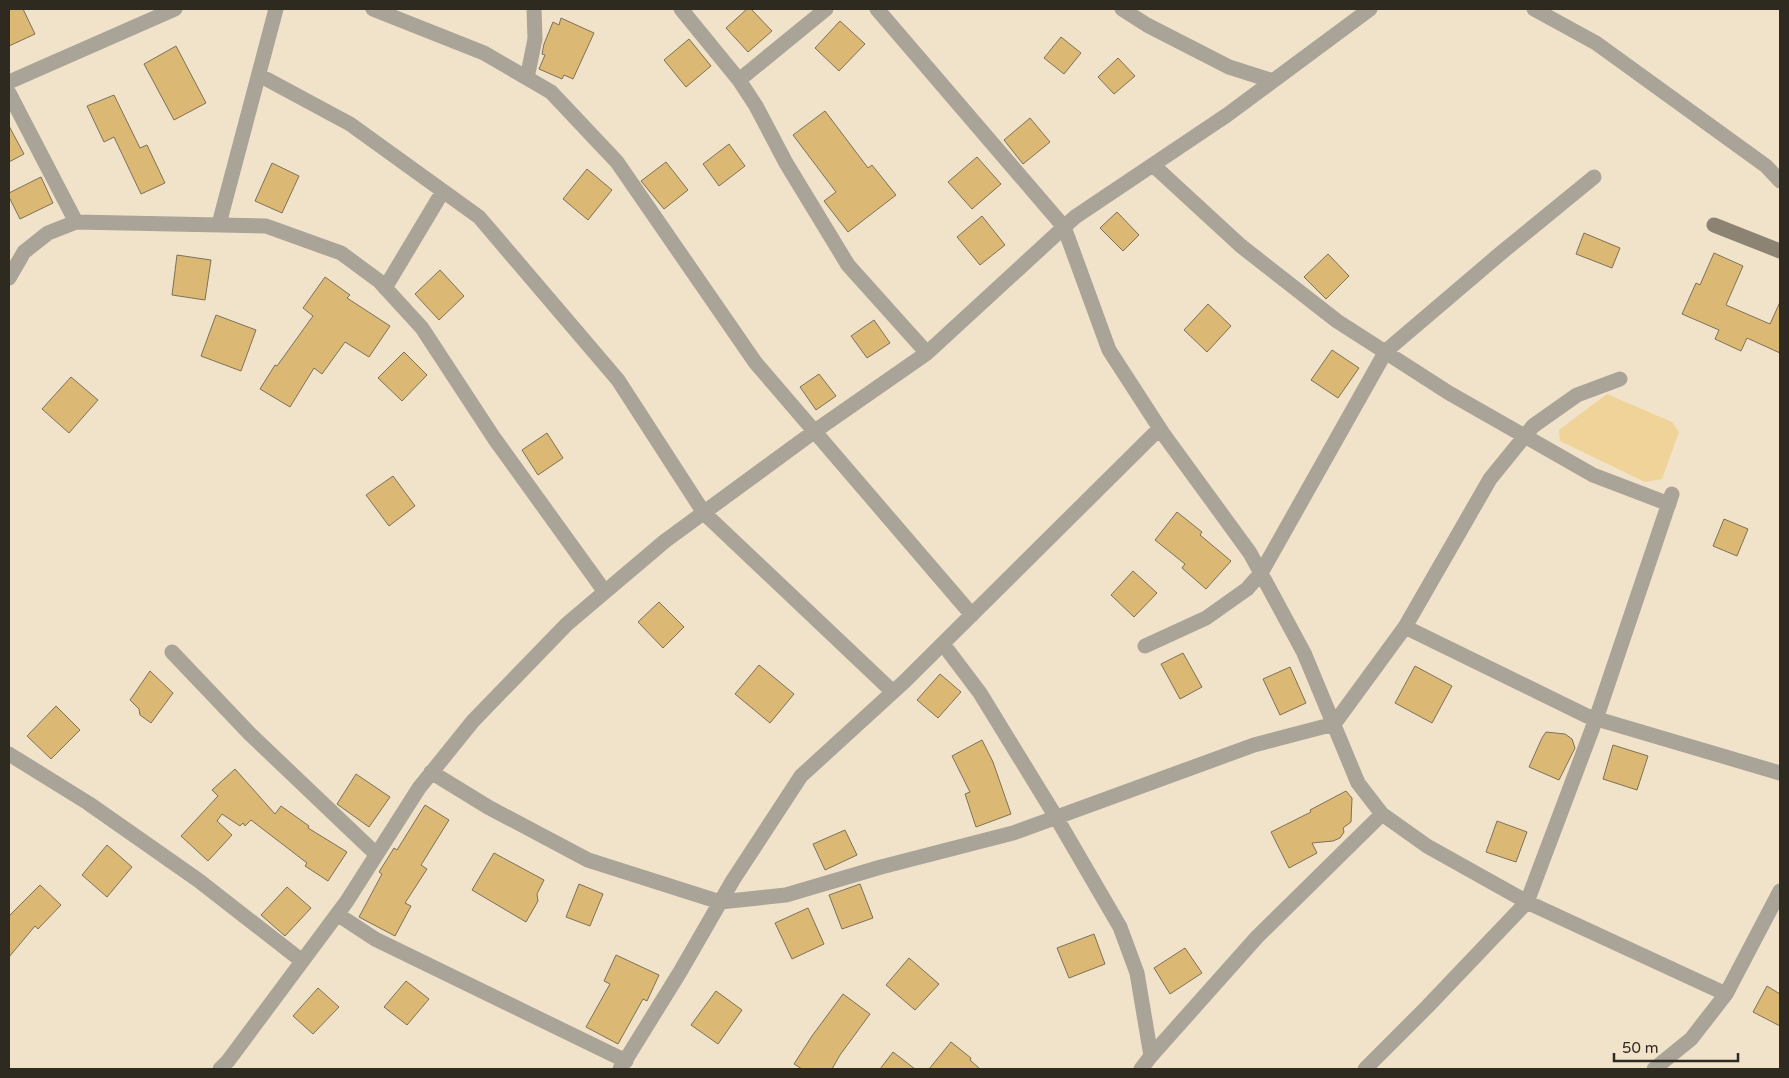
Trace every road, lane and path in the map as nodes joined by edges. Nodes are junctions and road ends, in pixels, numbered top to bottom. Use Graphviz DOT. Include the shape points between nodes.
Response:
graph roads {
  1 [pos="175,9"];
  2 [pos="276,9"];
  3 [pos="374,9"];
  4 [pos="534,9"];
  5 [pos="682,9"];
  6 [pos="826,9"];
  7 [pos="876,9"];
  8 [pos="1122,9"];
  9 [pos="1370,9"];
  10 [pos="1534,9"];
  11 [pos="259,75"];
  12 [pos="527,78"];
  13 [pos="739,80"];
  14 [pos="1273,81"];
  15 [pos="9,82"];
  16 [pos="9,93"];
  17 [pos="1153,165"];
  18 [pos="1594,177"];
  19 [pos="1780,181"];
  20 [pos="443,191"];
  21 [pos="76,222"];
  22 [pos="220,224"];
  23 [pos="1714,225"];
  24 [pos="1064,227"];
  25 [pos="1780,250"];
  26 [pos="9,278"];
  27 [pos="385,288"];
  28 [pos="1386,352"];
  29 [pos="927,353"];
  30 [pos="1620,379"];
  31 [pos="1160,429"];
  32 [pos="815,431"];
  33 [pos="1526,435"];
  34 [pos="704,512"];
  35 [pos="1261,573"];
  36 [pos="605,592"];
  37 [pos="972,615"];
  38 [pos="1405,627"];
  39 [pos="944,644"];
  40 [pos="1145,646"];
  41 [pos="172,652"];
  42 [pos="893,692"];
  43 [pos="1596,719"];
  44 [pos="1334,724"];
  45 [pos="9,754"];
  46 [pos="432,772"];
  47 [pos="1780,772"];
  48 [pos="1382,814"];
  49 [pos="1056,817"];
  50 [pos="376,854"];
  51 [pos="1779,896"];
  52 [pos="720,902"];
  53 [pos="1527,902"];
  54 [pos="336,914"];
  55 [pos="302,961"];
  56 [pos="1726,994"];
  57 [pos="1151,1056"];
  58 [pos="623,1065"];
  59 [pos="228,1067"];
  60 [pos="1142,1069"];
  61 [pos="1365,1069"];
  62 [pos="1654,1069"];
  1 -- 15 [label="street"];
  2 -- 11 [label="street"];
  3 -- 12 [label="street" via="484,52"];
  4 -- 12 [label="street" via="535,39"];
  5 -- 13 [label="street"];
  6 -- 13 [label="street"];
  7 -- 24 [label="street"];
  8 -- 14 [label="street" via="1229,67"];
  9 -- 14 [label="street"];
  10 -- 19 [label="street" via="1596,43 1766,166"];
  11 -- 20 [label="street" via="350,124"];
  11 -- 22 [label="street"];
  12 -- 32 [label="street" via="551,92 616,162 755,362"];
  13 -- 29 [label="street" via="848,265"];
  14 -- 17 [label="street"];
  16 -- 21 [label="street"];
  17 -- 24 [label="street"];
  17 -- 28 [label="street" via="1241,246 1337,321"];
  18 -- 28 [label="street"];
  20 -- 27 [label="street"];
  20 -- 34 [label="street" via="479,217 618,380"];
  21 -- 22 [label="street"];
  21 -- 26 [label="street" via="48,233 24,252"];
  22 -- 27 [label="street" via="266,226 341,252"];
  23 -- 25 [label="street"];
  24 -- 29 [label="street"];
  24 -- 31 [label="street" via="1109,350"];
  27 -- 36 [label="street" via="422,328 494,438"];
  28 -- 33 [label="street" via="1449,393"];
  28 -- 35 [label="street"];
  29 -- 32 [label="street"];
  30 -- 33 [label="street" via="1577,395 1533,426"];
  31 -- 35 [label="street"];
  31 -- 37 [label="street"];
  32 -- 34 [label="street"];
  32 -- 37 [label="street"];
  33 -- 38 [label="street" via="1490,479"];
  33 -- 43 [label="street" via="1593,475 1671,499"];
  34 -- 36 [label="street"];
  34 -- 42 [label="street"];
  35 -- 40 [label="street" via="1247,589 1206,618"];
  35 -- 44 [label="street" via="1304,653"];
  36 -- 46 [label="street" via="567,624 473,721"];
  37 -- 39 [label="street"];
  38 -- 43 [label="street"];
  38 -- 44 [label="street"];
  39 -- 42 [label="street"];
  39 -- 49 [label="street" via="980,693"];
  41 -- 50 [label="street" via="250,734"];
  42 -- 52 [label="street" via="800,776"];
  43 -- 47 [label="street"];
  43 -- 53 [label="street"];
  44 -- 48 [label="street" via="1358,782"];
  44 -- 49 [label="street" via="1254,745"];
  45 -- 55 [label="street" via="104,814 198,880"];
  46 -- 50 [label="street"];
  46 -- 52 [label="street" via="488,807 588,860"];
  48 -- 53 [label="street" via="1427,846"];
  48 -- 57 [label="street" via="1258,937"];
  49 -- 52 [label="street" via="1013,833 786,895"];
  49 -- 57 [label="street" via="1120,927 1137,973"];
  50 -- 54 [label="street"];
  51 -- 56 [label="street"];
  52 -- 58 [label="street"];
  53 -- 56 [label="street"];
  53 -- 61 [label="street"];
  54 -- 55 [label="street"];
  54 -- 58 [label="street" via="375,939"];
  55 -- 59 [label="street"];
  56 -- 62 [label="street" via="1691,1039"];
  57 -- 60 [label="street"];
}
